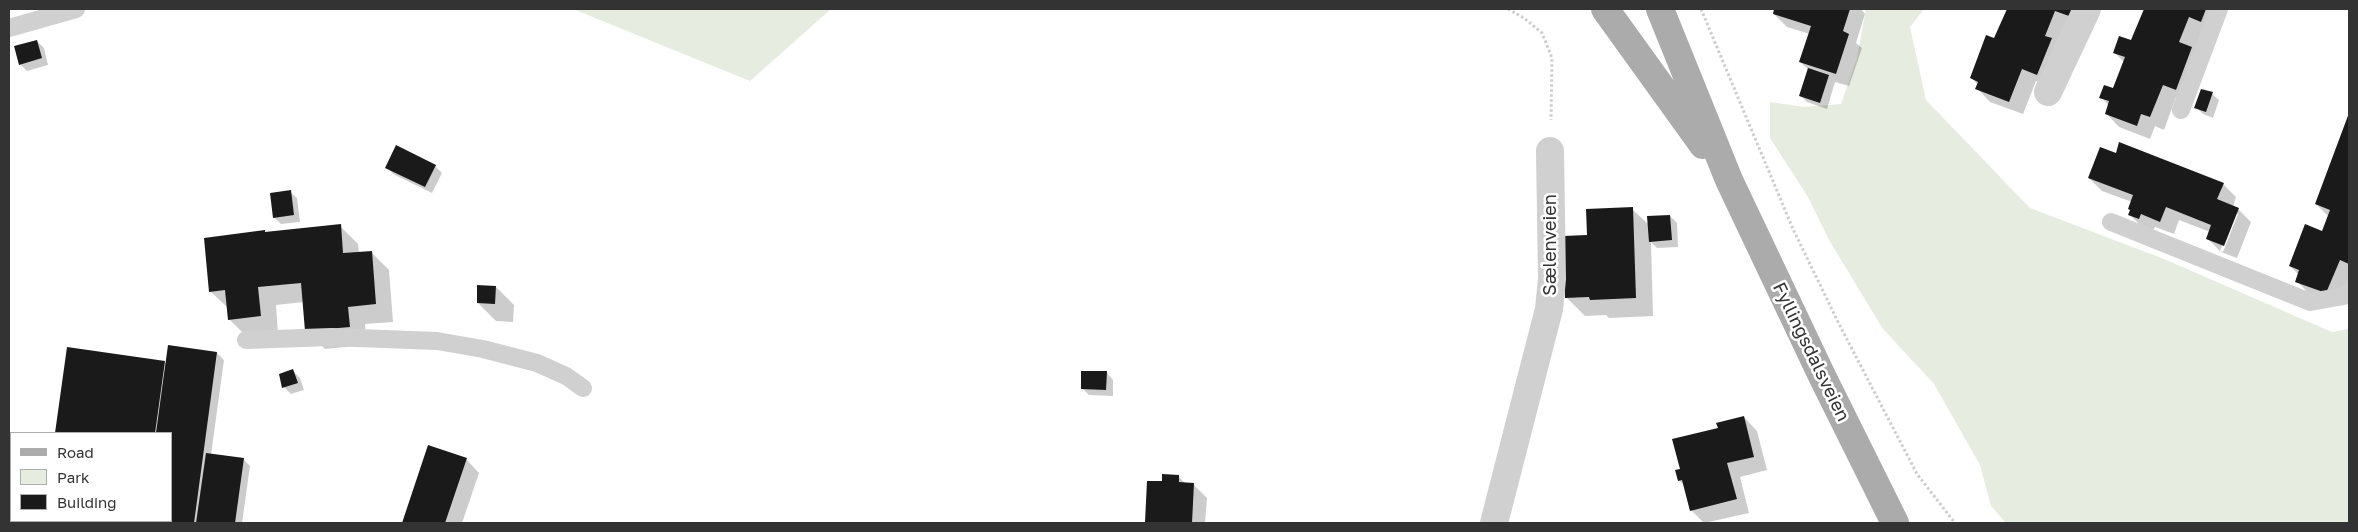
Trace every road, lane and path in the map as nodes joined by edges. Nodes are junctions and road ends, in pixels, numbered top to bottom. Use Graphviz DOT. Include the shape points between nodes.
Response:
graph roads {
  1 [pos="76,9"];
  2 [pos="1508,9"];
  3 [pos="1605,9"];
  4 [pos="1660,9"];
  5 [pos="1701,9"];
  6 [pos="2087,9"];
  7 [pos="2219,9"];
  8 [pos="9,28"];
  9 [pos="2048,92"];
  10 [pos="2181,110"];
  11 [pos="1550,151"];
  12 [pos="1729,180"];
  13 [pos="2111,222"];
  14 [pos="2349,292"];
  15 [pos="246,340"];
  16 [pos="583,388"];
  17 [pos="1494,523"];
  18 [pos="1895,523"];
  19 [pos="1955,523"];
  1 -- 8 [label="lane"];
  2 -- 11 [label="path" via="1542,33 1552,58"];
  3 -- 12 [label="main road, Fyllingsdalsveien"];
  4 -- 12 [label="main road, Fyllingsdalsveien"];
  5 -- 19 [label="path" via="1793,229 1839,324 1917,474"];
  6 -- 9 [label="street"];
  7 -- 10 [label="lane"];
  11 -- 17 [label="street, Sælenveien" via="1552,278 1549,309"];
  12 -- 18 [label="main road, Fyllingsdalsveien"];
  13 -- 14 [label="lane" via="2310,302 2344,296"];
  15 -- 16 [label="lane" via="331,337 437,341 536,363 566,376"];
}
